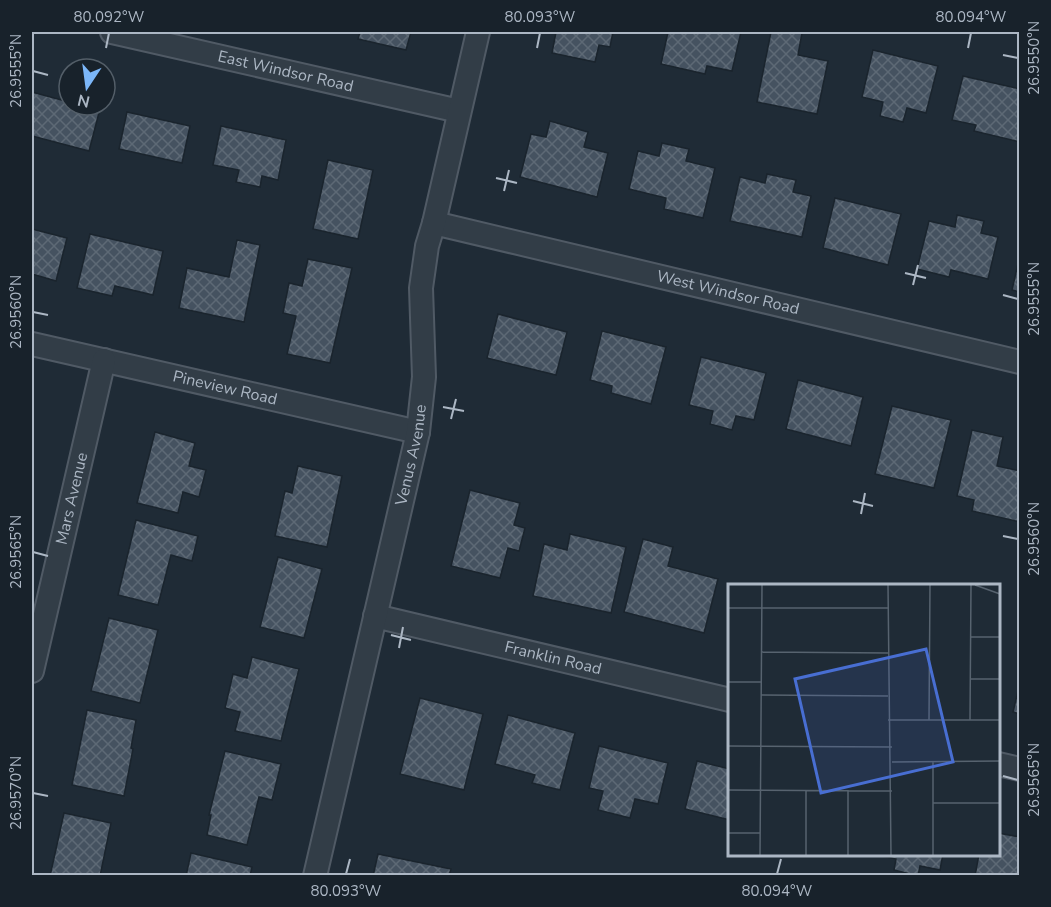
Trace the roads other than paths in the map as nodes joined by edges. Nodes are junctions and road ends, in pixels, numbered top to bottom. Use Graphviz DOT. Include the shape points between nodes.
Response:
graph roads {
  1 [pos="112,32"];
  2 [pos="478,32"];
  3 [pos="146,35"];
  4 [pos="459,111"];
  5 [pos="434,223"];
  6 [pos="32,344"];
  7 [pos="104,360"];
  8 [pos="1020,362"];
  9 [pos="418,432"];
  10 [pos="375,616"];
  11 [pos="32,671"];
  12 [pos="728,700"];
  13 [pos="1000,764"];
  14 [pos="1020,769"];
  15 [pos="315,876"];
  1 -- 3 [label="street, East Windsor Road"];
  2 -- 4 [label="street, Venus Avenue"];
  3 -- 4 [label="street, East Windsor Road"];
  4 -- 5 [label="street, Venus Avenue"];
  5 -- 8 [label="street, West Windsor Road"];
  5 -- 9 [label="street, Venus Avenue" via="421,288 424,377"];
  6 -- 7 [label="street, Pineview Road"];
  7 -- 9 [label="street, Pineview Road"];
  7 -- 11 [label="street, Mars Avenue"];
  9 -- 10 [label="street, Venus Avenue"];
  10 -- 12 [label="street, Franklin Road"];
  10 -- 15 [label="street, Venus Avenue"];
  13 -- 14 [label="street"];
}
